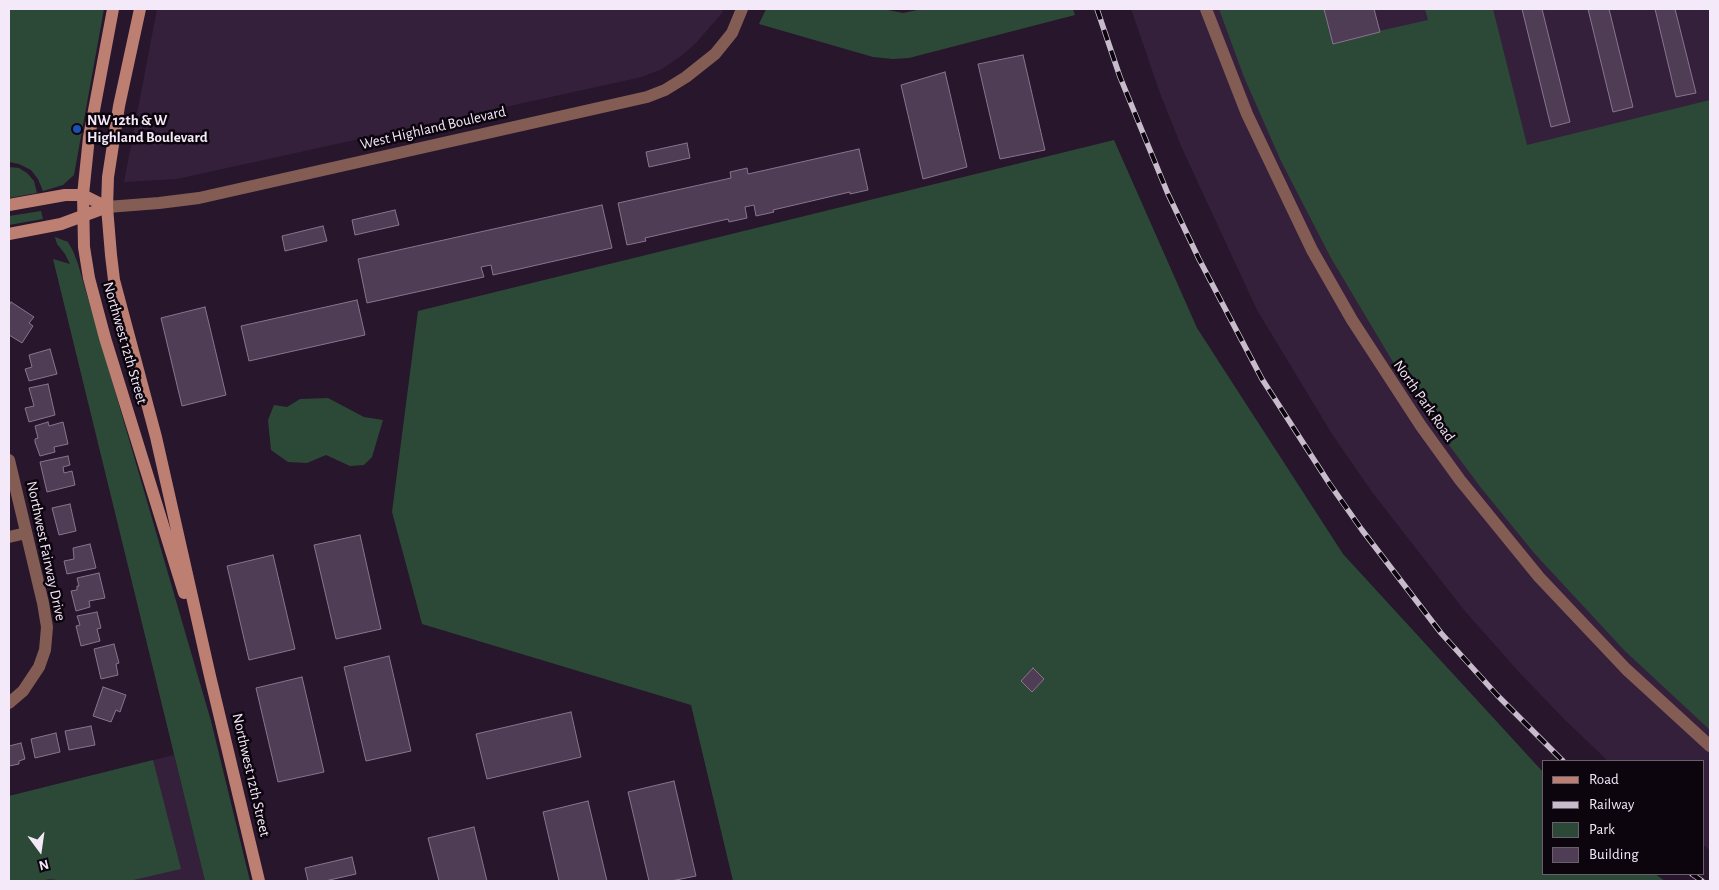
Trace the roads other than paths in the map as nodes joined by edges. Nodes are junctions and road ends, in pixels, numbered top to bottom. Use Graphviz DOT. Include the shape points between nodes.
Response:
graph roads {
  1 [pos="113,9"];
  2 [pos="140,9"];
  3 [pos="742,9"];
  4 [pos="1206,9"];
  5 [pos="83,196"];
  6 [pos="9,205"];
  7 [pos="107,207"];
  8 [pos="82,217"];
  9 [pos="9,234"];
  10 [pos="9,460"];
  11 [pos="26,533"];
  12 [pos="9,538"];
  13 [pos="210,676"];
  14 [pos="9,703"];
  15 [pos="1710,746"];
  16 [pos="259,881"];
  1 -- 5 [label="main road, Northwest 12th Street" via="95,98"];
  2 -- 7 [label="main road, Northwest 12th Street" via="114,134"];
  3 -- 7 [label="street, West Highland Boulevard" via="732,32 715,54 666,90 647,97 199,198"];
  4 -- 15 [label="street, North Park Road" via="1247,114 1312,250 1406,404 1460,480 1539,576 1626,669"];
  5 -- 6 [label="main road, West Highland Boulevard" via="65,195"];
  5 -- 7 [label="main road, West Highland Boulevard"];
  5 -- 8 [label="main road, Northwest 12th Street"];
  7 -- 8 [label="main road, West Highland Boulevard"];
  7 -- 13 [label="main road, Northwest 12th Street" via="114,280 156,437"];
  8 -- 9 [label="main road, West Highland Boulevard"];
  8 -- 13 [label="main road, Northwest 12th Street" via="84,247 105,338"];
  10 -- 11 [label="street, Northwest Fairway Drive"];
  11 -- 12 [label="street"];
  11 -- 14 [label="street, Northwest Fairway Drive" via="47,627 45,650 34,677"];
  13 -- 16 [label="main road, Northwest 12th Street"];
}
